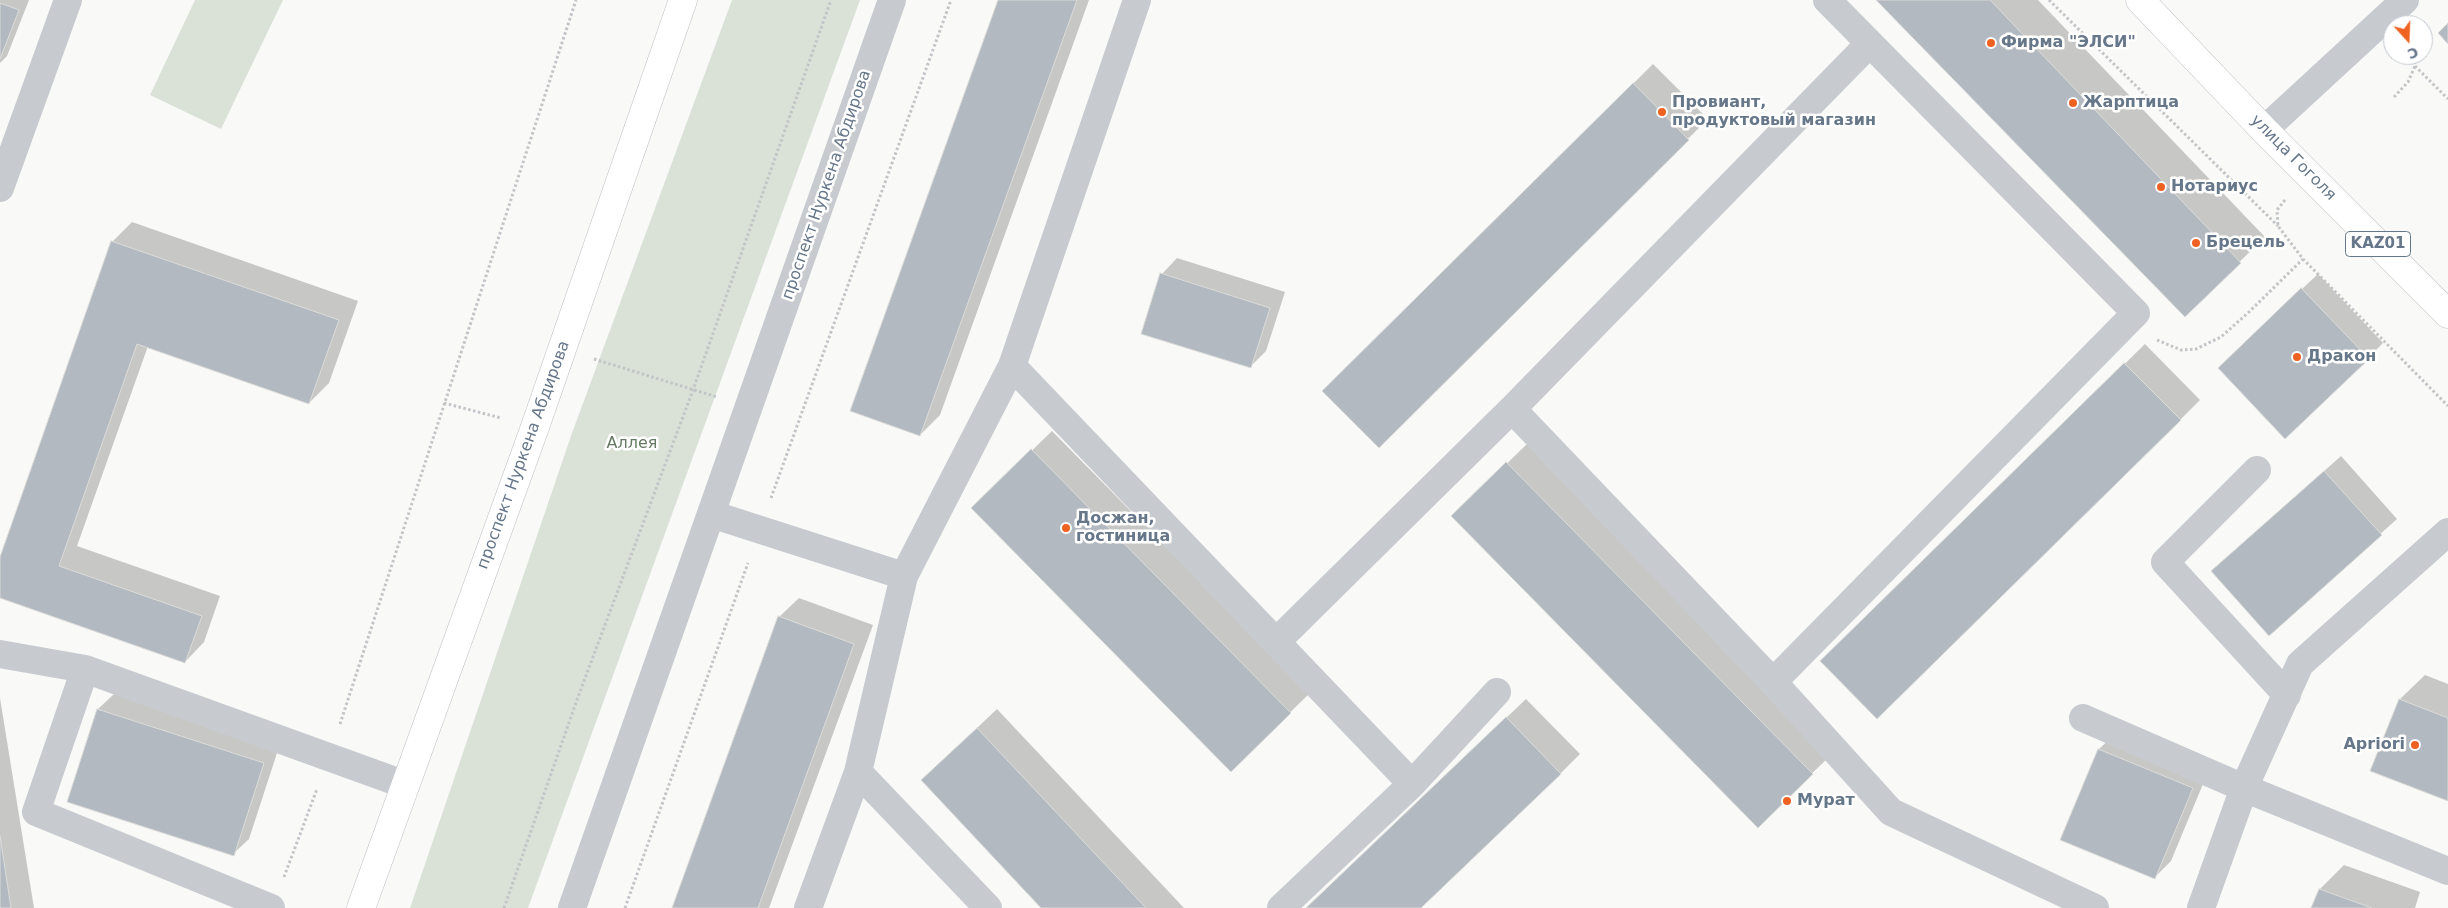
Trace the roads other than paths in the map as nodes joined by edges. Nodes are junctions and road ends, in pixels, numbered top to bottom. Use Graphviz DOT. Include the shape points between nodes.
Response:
graph roads {
  1 [pos="68,0"];
  2 [pos="684,0"];
  3 [pos="892,0"];
  4 [pos="1137,0"];
  5 [pos="1827,0"];
  6 [pos="2140,0"];
  7 [pos="2404,0"];
  8 [pos="1868,44"];
  9 [pos="2264,130"];
  10 [pos="0,188"];
  11 [pos="2448,314"];
  12 [pos="1012,366"];
  13 [pos="1512,410"];
  14 [pos="2257,470"];
  15 [pos="710,514"];
  16 [pos="2448,532"];
  17 [pos="904,576"];
  18 [pos="1277,641"];
  19 [pos="0,654"];
  20 [pos="85,670"];
  21 [pos="1773,682"];
  22 [pos="1497,692"];
  23 [pos="2286,695"];
  24 [pos="2083,718"];
  25 [pos="858,772"];
  26 [pos="1412,784"];
  27 [pos="406,785"];
  28 [pos="2244,788"];
  29 [pos="2448,870"];
  30 [pos="272,908"];
  31 [pos="362,908"];
  32 [pos="572,908"];
  33 [pos="808,908"];
  34 [pos="988,908"];
  35 [pos="1281,908"];
  36 [pos="2095,908"];
  37 [pos="2201,908"];
  1 -- 10 [label="street"];
  2 -- 27 [label="main road, проспект Нуркена Абдирова"];
  3 -- 15 [label="street, проспект Нуркена Абдирова"];
  4 -- 12 [label="street"];
  5 -- 8 [label="street"];
  6 -- 9 [label="main road, улица Гоголя / KАZ01"];
  7 -- 9 [label="street"];
  8 -- 13 [label="street"];
  8 -- 21 [label="street" via="2136,313"];
  9 -- 11 [label="main road, улица Гоголя / KАZ01"];
  12 -- 17 [label="street"];
  12 -- 18 [label="street"];
  13 -- 18 [label="street"];
  13 -- 21 [label="street"];
  14 -- 23 [label="street" via="2165,562"];
  15 -- 17 [label="street"];
  15 -- 32 [label="street, проспект Нуркена Абдирова"];
  16 -- 23 [label="street" via="2300,664"];
  17 -- 25 [label="street"];
  18 -- 26 [label="street"];
  19 -- 20 [label="street"];
  20 -- 27 [label="street"];
  20 -- 30 [label="street" via="36,812"];
  21 -- 36 [label="street" via="1891,812"];
  22 -- 26 [label="street"];
  23 -- 28 [label="street"];
  24 -- 28 [label="street"];
  25 -- 33 [label="street"];
  25 -- 34 [label="street"];
  26 -- 35 [label="street"];
  27 -- 31 [label="main road, проспект Нуркена Абдирова"];
  28 -- 29 [label="street"];
  28 -- 37 [label="street"];
}
